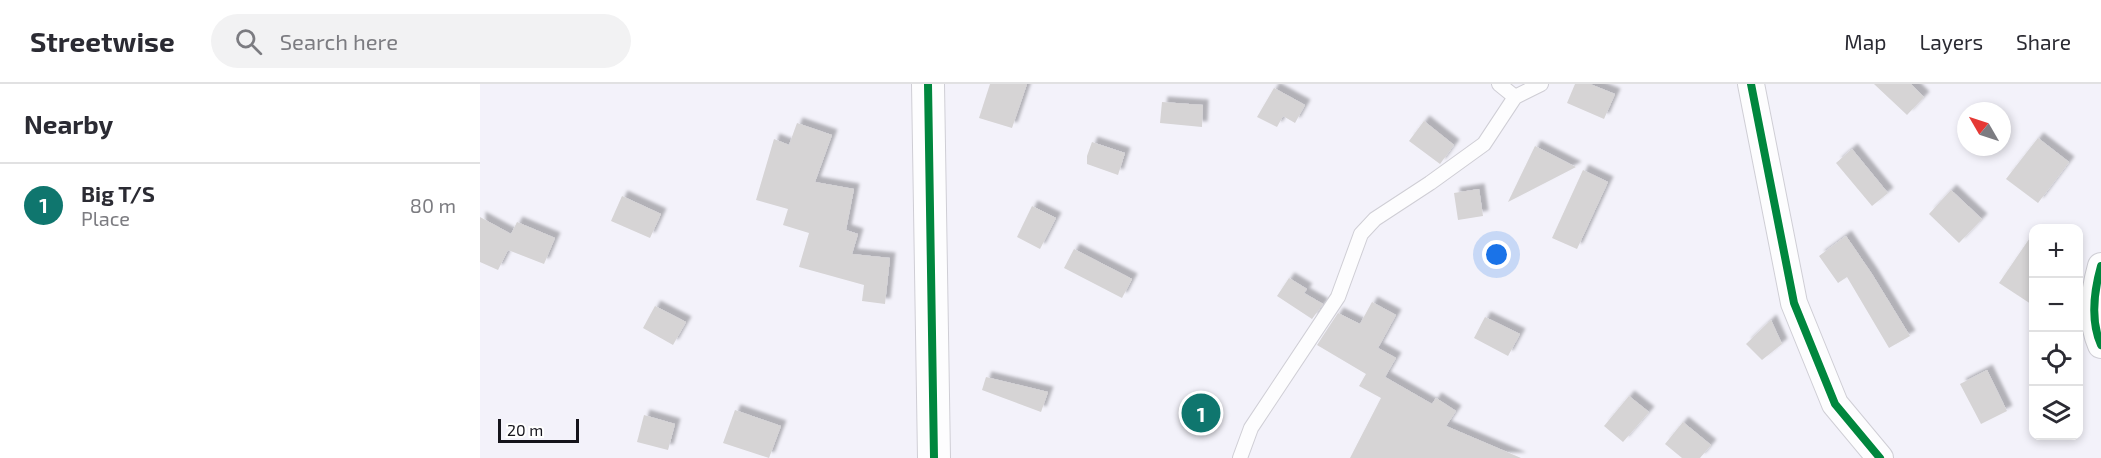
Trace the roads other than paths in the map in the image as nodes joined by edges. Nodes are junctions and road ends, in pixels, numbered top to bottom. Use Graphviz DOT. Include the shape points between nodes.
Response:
graph roads {
  1 [pos="928,84"];
  2 [pos="1499,84"];
  3 [pos="1541,84"];
  4 [pos="1751,84"];
  5 [pos="1515,97"];
  6 [pos="2101,266"];
  7 [pos="2101,345"];
  8 [pos="934,458"];
  9 [pos="1240,458"];
  10 [pos="1880,458"];
  1 -- 8 [label="street"];
  2 -- 5 [label="lane"];
  3 -- 5 [label="lane"];
  4 -- 10 [label="street" via="1794,303 1835,404"];
  5 -- 9 [label="lane" via="1484,144 1376,219 1361,234 1338,297 1251,428"];
  6 -- 7 [label="street" via="2094,311"];
}
